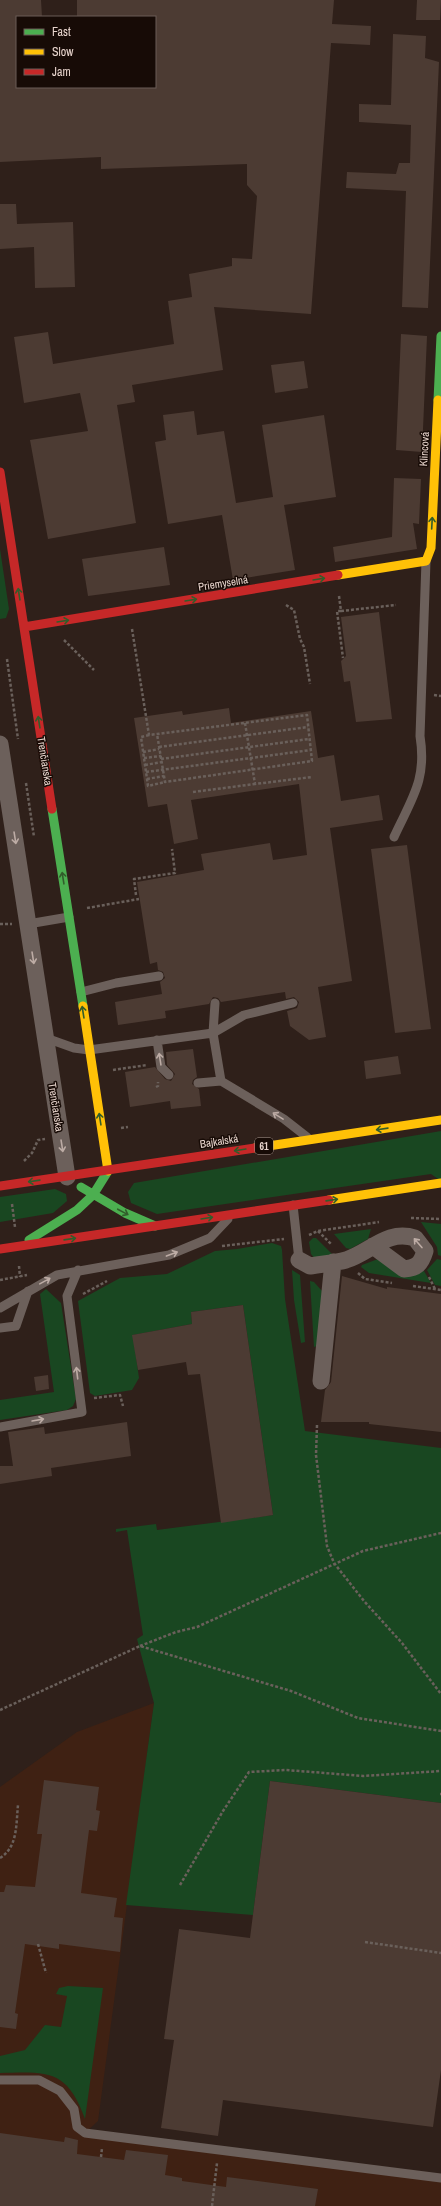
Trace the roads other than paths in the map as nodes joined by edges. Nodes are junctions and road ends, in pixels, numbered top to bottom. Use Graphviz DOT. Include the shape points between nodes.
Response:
graph roads {
  1 [pos="441,336"];
  2 [pos="440,358"];
  3 [pos="0,472"];
  4 [pos="426,562"];
  5 [pos="24,627"];
  6 [pos="0,744"];
  7 [pos="5,810"];
  8 [pos="394,837"];
  9 [pos="69,917"];
  10 [pos="20,924"];
  11 [pos="159,976"];
  12 [pos="80,992"];
  13 [pos="216,1003"];
  14 [pos="293,1003"];
  15 [pos="213,1033"];
  16 [pos="46,1038"];
  17 [pos="157,1040"];
  18 [pos="89,1050"];
  19 [pos="169,1075"];
  20 [pos="221,1081"];
  21 [pos="198,1083"];
  22 [pos="441,1112"];
  23 [pos="441,1120"];
  24 [pos="421,1123"];
  25 [pos="310,1139"];
  26 [pos="108,1171"];
  27 [pos="67,1177"];
  28 [pos="441,1183"];
  29 [pos="5,1185"];
  30 [pos="418,1187"];
  31 [pos="435,1194"];
  32 [pos="93,1195"];
  33 [pos="293,1205"];
  34 [pos="232,1214"];
  35 [pos="155,1226"];
  36 [pos="18,1246"];
  37 [pos="373,1246"];
  38 [pos="0,1249"];
  39 [pos="299,1260"];
  40 [pos="340,1261"];
  41 [pos="78,1270"];
  42 [pos="28,1291"];
  43 [pos="0,1308"];
  44 [pos="0,1328"];
  45 [pos="321,1381"];
  46 [pos="0,1427"];
  47 [pos="0,2080"];
  48 [pos="441,2178"];
  1 -- 2 [label="street, Klincová"];
  4 -- 2 [label="street, Klincová, one-way" via="431,548"];
  5 -- 3 [label="street, Trenčianska, one-way"];
  5 -- 4 [label="street, Priemyselná, one-way"];
  4 -- 8 [label="lane" via="420,736 423,757 420,782"];
  9 -- 5 [label="street, Trenčianska, one-way"];
  6 -- 7 [label="street, Trenčianska"];
  7 -- 10 [label="street, Trenčianska, one-way"];
  9 -- 10 [label="lane"];
  9 -- 12 [label="street, Trenčianska"];
  10 -- 16 [label="street, Trenčianska, one-way"];
  11 -- 12 [label="lane"];
  18 -- 12 [label="street, Trenčianska, one-way"];
  13 -- 15 [label="lane"];
  14 -- 15 [label="lane" via="244,1015"];
  15 -- 17 [label="lane"];
  15 -- 20 [label="lane"];
  16 -- 18 [label="lane" via="74,1048"];
  16 -- 27 [label="street, Trenčianska, one-way"];
  17 -- 18 [label="lane"];
  19 -- 17 [label="lane, one-way" via="161,1067"];
  26 -- 18 [label="street, Trenčianska, one-way"];
  20 -- 21 [label="lane"];
  25 -- 20 [label="lane, one-way" via="284,1119"];
  22 -- 24 [label="street"];
  23 -- 24 [label="street, Bajkalská / 61"];
  24 -- 25 [label="street, Bajkalská / 61, one-way"];
  25 -- 26 [label="street, Bajkalská / 61, one-way"];
  26 -- 27 [label="street, Bajkalská / 61"];
  26 -- 32 [label="street"];
  27 -- 29 [label="street, Bajkalská / 61, one-way"];
  27 -- 32 [label="street"];
  28 -- 30 [label="street"];
  30 -- 31 [label="street"];
  33 -- 30 [label="street, one-way"];
  32 -- 35 [label="street, one-way"];
  32 -- 36 [label="street" via="60,1222"];
  33 -- 34 [label="street"];
  33 -- 39 [label="lane"];
  35 -- 34 [label="street, one-way"];
  41 -- 34 [label="lane, one-way" via="169,1256 210,1238"];
  36 -- 35 [label="street, one-way"];
  36 -- 38 [label="street"];
  37 -- 40 [label="street"];
  39 -- 40 [label="street" via="310,1266"];
  40 -- 45 [label="street"];
  42 -- 41 [label="lane, one-way" via="57,1274"];
  46 -- 41 [label="lane, one-way" via="82,1412 67,1296"];
  42 -- 43 [label="lane"];
  42 -- 44 [label="lane" via="16,1326"];
  47 -- 48 [label="lane" via="39,2080 60,2091 74,2109 77,2127 85,2133"];
}
